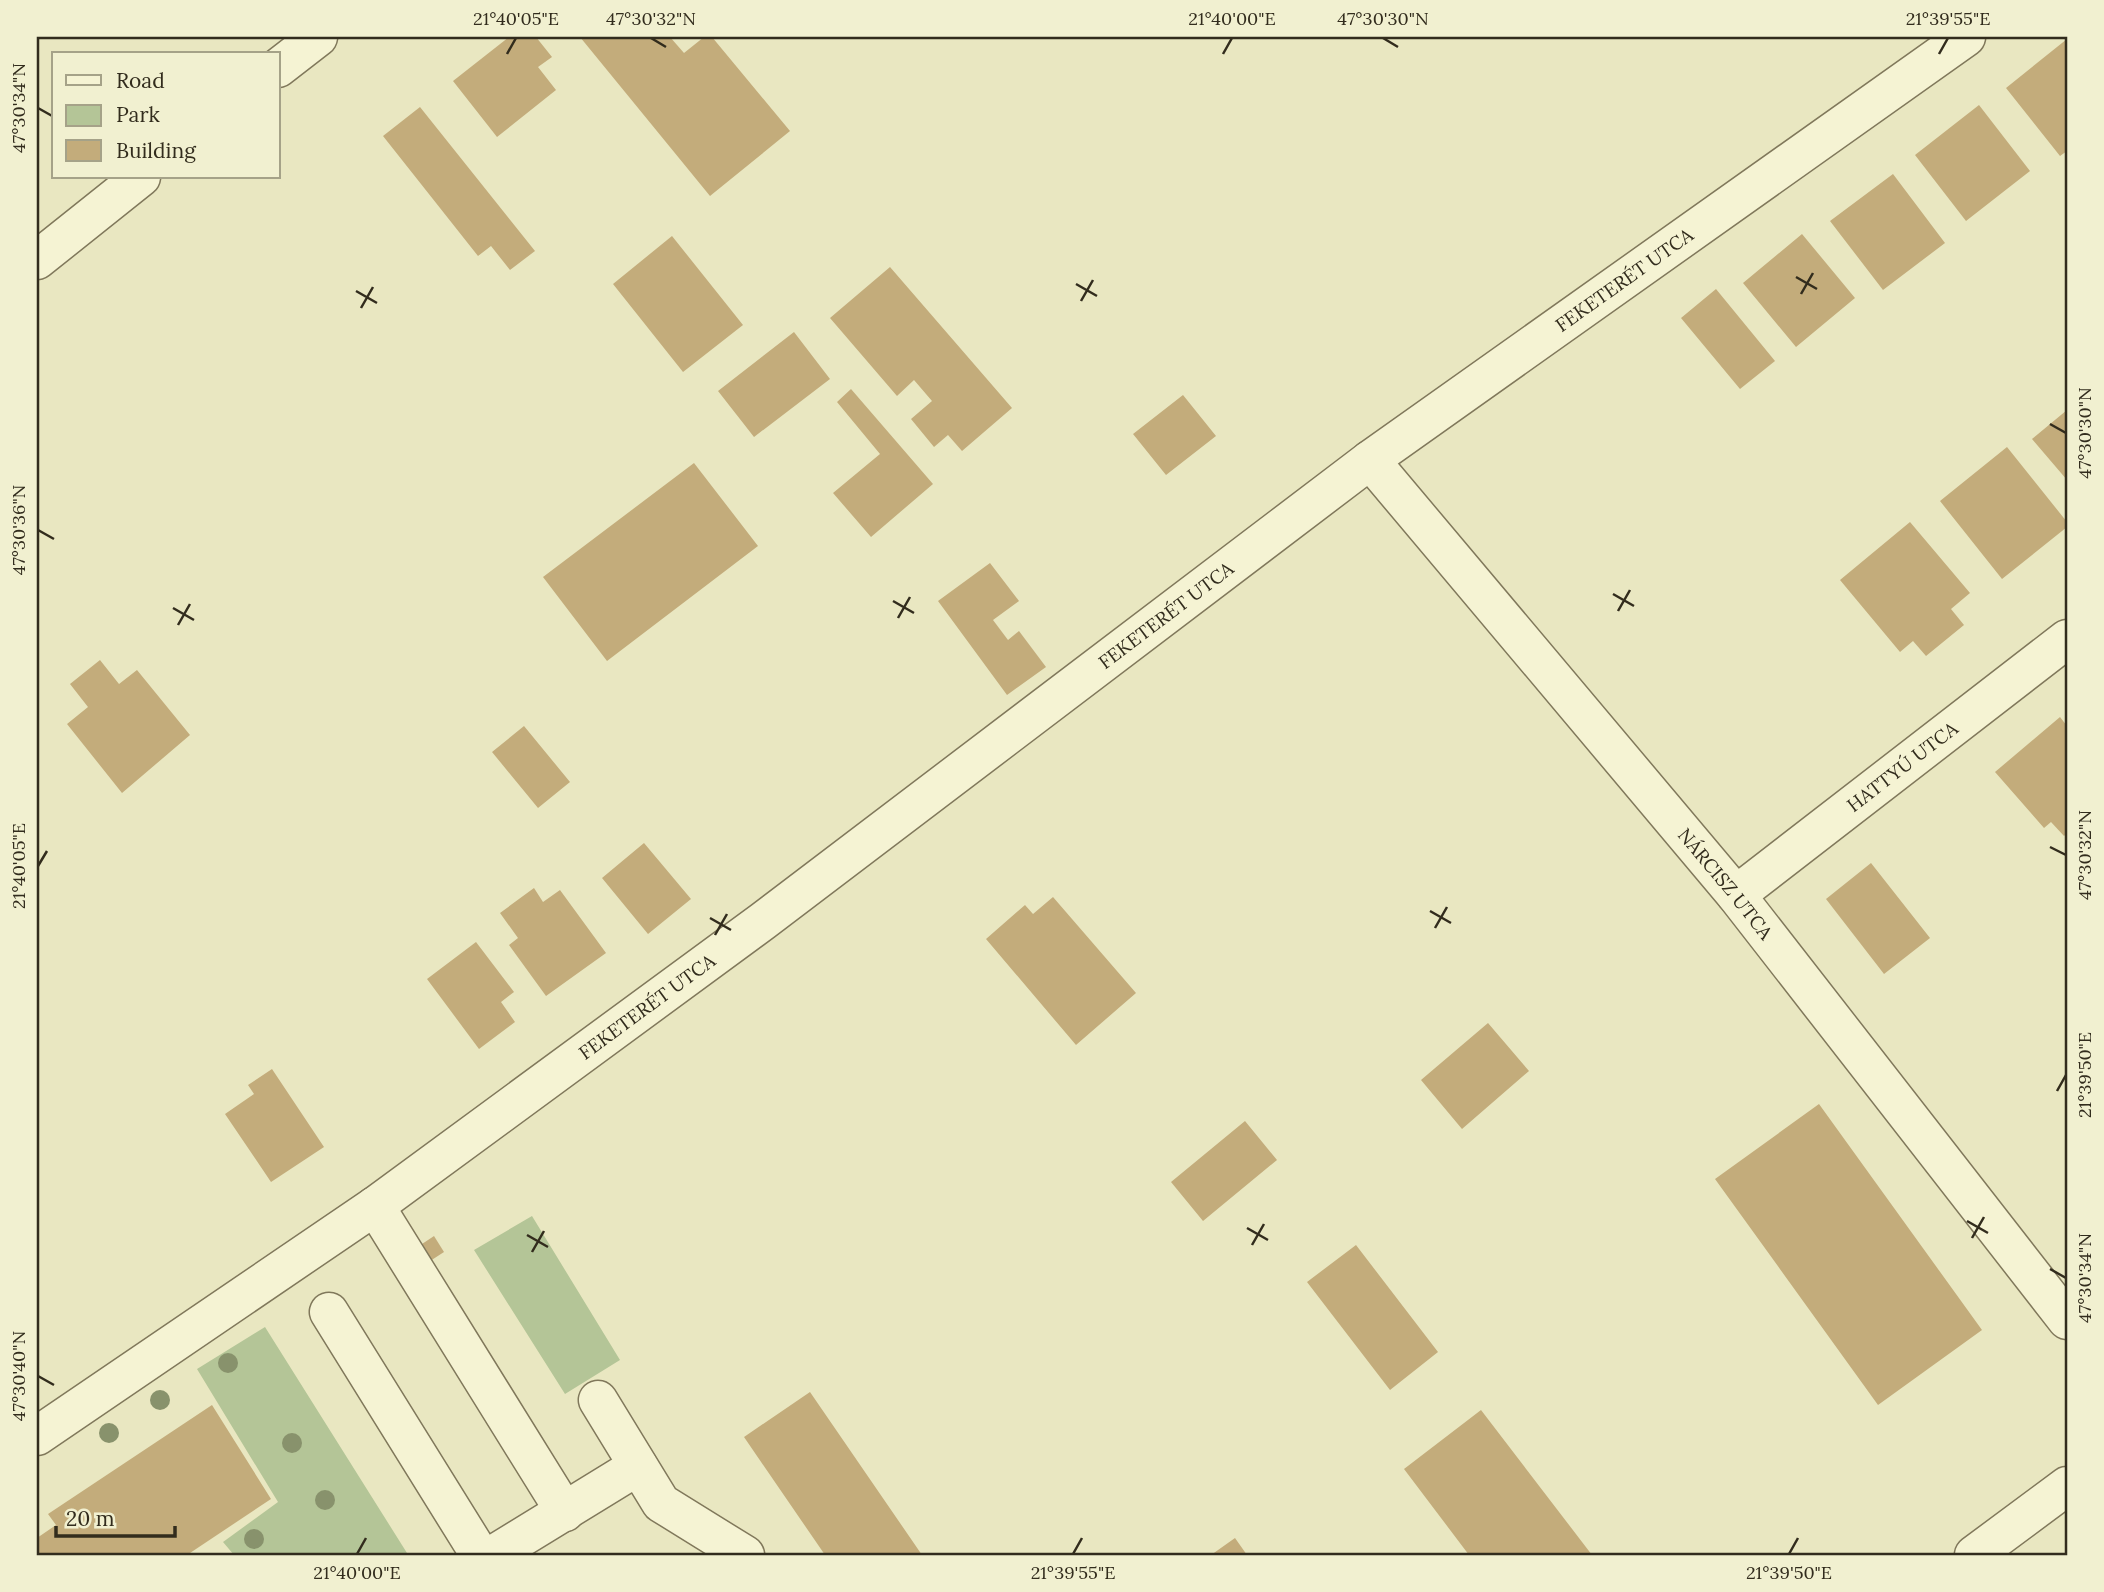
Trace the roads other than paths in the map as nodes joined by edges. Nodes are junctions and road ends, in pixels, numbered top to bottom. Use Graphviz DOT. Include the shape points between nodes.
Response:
graph roads {
  1 [pos="318,37"];
  2 [pos="1966,37"];
  3 [pos="280,66"];
  4 [pos="140,178"];
  5 [pos="37,260"];
  6 [pos="1370,460"];
  7 [pos="2067,639"];
  8 [pos="1736,895"];
  9 [pos="375,1206"];
  10 [pos="329,1312"];
  11 [pos="2067,1320"];
  12 [pos="598,1400"];
  13 [pos="37,1436"];
  14 [pos="638,1466"];
  15 [pos="2067,1486"];
  16 [pos="565,1512"];
  17 [pos="480,1555"];
  18 [pos="493,1555"];
  19 [pos="745,1555"];
  20 [pos="1974,1555"];
  1 -- 3 [label="street"];
  2 -- 6 [label="street, FEKETERÉT UTCA"];
  4 -- 5 [label="street"];
  6 -- 8 [label="street, NÁRCISZ UTCA"];
  6 -- 9 [label="street, FEKETERÉT UTCA" via="762,921"];
  7 -- 8 [label="street, HATTYÚ UTCA"];
  8 -- 11 [label="street, NÁRCISZ UTCA"];
  9 -- 13 [label="street, FEKETERÉT UTCA"];
  9 -- 16 [label="street"];
  10 -- 17 [label="street"];
  12 -- 14 [label="street"];
  14 -- 16 [label="street"];
  14 -- 19 [label="street" via="661,1503"];
  15 -- 20 [label="street"];
  16 -- 18 [label="street"];
}
